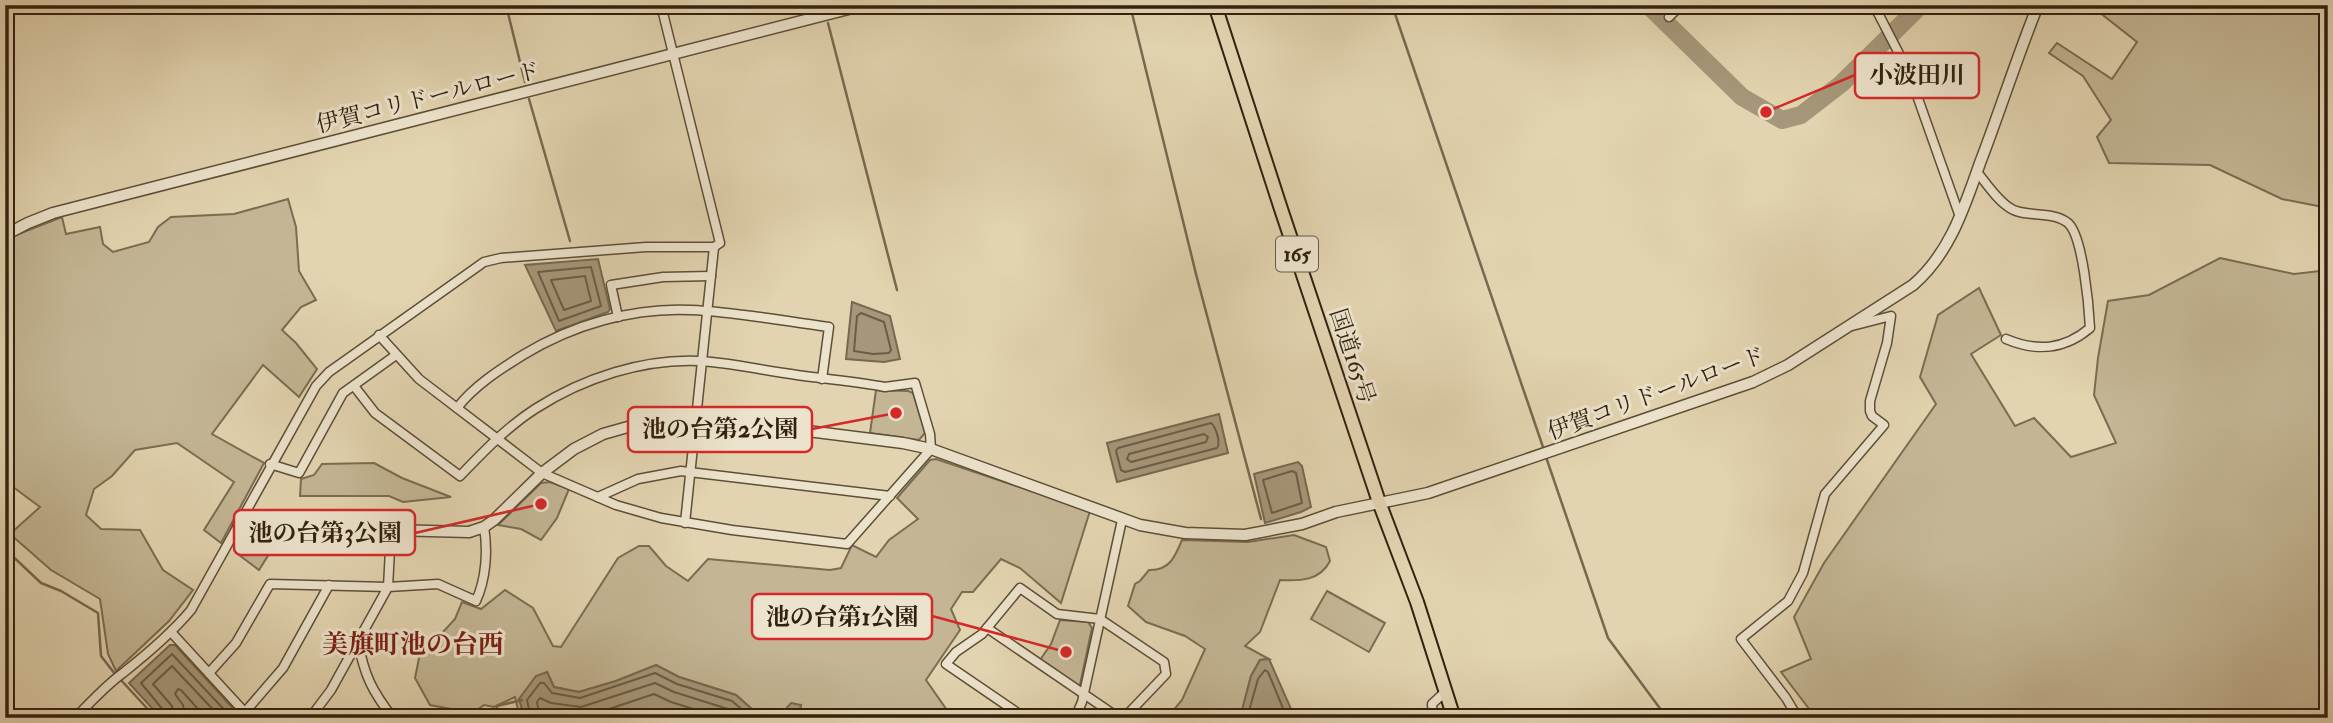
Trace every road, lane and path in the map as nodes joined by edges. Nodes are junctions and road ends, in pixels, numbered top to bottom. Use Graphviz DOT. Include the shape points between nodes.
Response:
graph roads {
  1 [pos="661,5"];
  2 [pos="864,5"];
  3 [pos="1215,5"];
  4 [pos="1681,5"];
  5 [pos="1866,5"];
  6 [pos="2038,5"];
  7 [pos="1669,17"];
  8 [pos="673,54"];
  9 [pos="1977,172"];
  10 [pos="1960,217"];
  11 [pos="5,235"];
  12 [pos="714,247"];
  13 [pos="711,276"];
  14 [pos="707,312"];
  15 [pos="618,317"];
  16 [pos="1849,327"];
  17 [pos="379,335"];
  18 [pos="2006,339"];
  19 [pos="396,355"];
  20 [pos="702,361"];
  21 [pos="822,379"];
  22 [pos="354,386"];
  23 [pos="457,408"];
  24 [pos="696,417"];
  25 [pos="496,440"];
  26 [pos="931,449"];
  27 [pos="270,464"];
  28 [pos="691,471"];
  29 [pos="542,474"];
  30 [pos="890,496"];
  31 [pos="598,497"];
  32 [pos="1379,502"];
  33 [pos="1122,520"];
  34 [pos="685,523"];
  35 [pos="238,526"];
  36 [pos="484,527"];
  37 [pos="391,531"];
  38 [pos="329,584"];
  39 [pos="388,587"];
  40 [pos="1100,619"];
  41 [pos="987,628"];
  42 [pos="171,632"];
  43 [pos="358,641"];
  44 [pos="209,673"];
  45 [pos="1445,692"];
  46 [pos="1083,695"];
  47 [pos="248,715"];
  48 [pos="75,718"];
  49 [pos="310,718"];
  50 [pos="393,718"];
  51 [pos="420,718"];
  52 [pos="452,718"];
  53 [pos="1025,718"];
  54 [pos="1075,718"];
  55 [pos="1121,718"];
  56 [pos="1433,718"];
  57 [pos="1454,718"];
  58 [pos="1798,718"];
  1 -- 8 [label="street"];
  2 -- 8 [label="street, 伊賀コリドールロード"];
  3 -- 32 [label="highway, 国道165号 / 165"];
  4 -- 7 [label="street"];
  5 -- 10 [label="street" via="1874,8 1884,23 1915,88"];
  6 -- 9 [label="street, 伊賀コリドールロード"];
  8 -- 11 [label="street, 伊賀コリドールロード" via="53,213"];
  8 -- 12 [label="street" via="719,243"];
  9 -- 10 [label="street, 伊賀コリドールロード"];
  9 -- 18 [label="street" via="2010,208 2068,223 2089,296 2090,328 2074,341 2041,348"];
  10 -- 16 [label="street, 伊賀コリドールロード" via="1924,276"];
  12 -- 13 [label="street"];
  12 -- 17 [label="street" via="646,247 484,262"];
  13 -- 14 [label="street"];
  13 -- 15 [label="street" via="611,285"];
  14 -- 15 [label="street" via="665,310"];
  14 -- 20 [label="street"];
  14 -- 21 [label="street" via="829,327"];
  15 -- 23 [label="street" via="537,346 498,371"];
  16 -- 32 [label="street, 伊賀コリドールロード" via="1753,382 1428,493"];
  16 -- 58 [label="street" via="1891,316 1870,401 1872,416 1884,425 1825,494 1803,573 1788,601 1741,639"];
  17 -- 19 [label="street"];
  17 -- 27 [label="street" via="321,378"];
  19 -- 22 [label="street"];
  19 -- 23 [label="street"];
  20 -- 21 [label="street"];
  20 -- 24 [label="street"];
  20 -- 25 [label="street" via="607,374 532,410"];
  21 -- 26 [label="street" via="886,387 915,383"];
  22 -- 25 [label="street" via="375,413 460,476"];
  22 -- 27 [label="street" via="343,393 299,473"];
  23 -- 25 [label="street"];
  24 -- 26 [label="street, 伊賀コリドールロード"];
  24 -- 28 [label="street"];
  24 -- 29 [label="street, 伊賀コリドールロード" via="649,421 603,434"];
  25 -- 29 [label="street"];
  26 -- 30 [label="street"];
  26 -- 33 [label="street, 伊賀コリドールロード"];
  27 -- 35 [label="street"];
  28 -- 30 [label="street"];
  28 -- 31 [label="street" via="638,479"];
  28 -- 34 [label="street"];
  29 -- 31 [label="street"];
  29 -- 36 [label="street, 伊賀コリドールロード"];
  30 -- 34 [label="street" via="848,544"];
  31 -- 34 [label="street"];
  32 -- 33 [label="street, 伊賀コリドールロード" via="1302,524 1245,534 1185,533"];
  32 -- 45 [label="highway, 国道165号 / 165"];
  33 -- 40 [label="street"];
  35 -- 37 [label="street"];
  35 -- 42 [label="street" via="191,610"];
  36 -- 37 [label="street" via="464,533"];
  36 -- 39 [label="street" via="482,590 476,601 438,584"];
  37 -- 39 [label="street"];
  38 -- 39 [label="street"];
  38 -- 44 [label="street" via="270,584 236,643"];
  38 -- 47 [label="street" via="283,668"];
  39 -- 43 [label="street"];
  40 -- 41 [label="street" via="1057,614 1020,588"];
  40 -- 46 [label="street"];
  40 -- 55 [label="street" via="1164,662 1166,674"];
  41 -- 46 [label="street"];
  41 -- 53 [label="street" via="946,664"];
  42 -- 44 [label="street"];
  42 -- 48 [label="street"];
  43 -- 49 [label="street"];
  43 -- 50 [label="street" via="368,682"];
  44 -- 47 [label="street"];
  45 -- 56 [label="street" via="1432,704"];
  45 -- 57 [label="highway, 国道165号 / 165"];
  46 -- 54 [label="street"];
  46 -- 55 [label="street"];
  51 -- 52 [label="street" via="426,714"];
}
